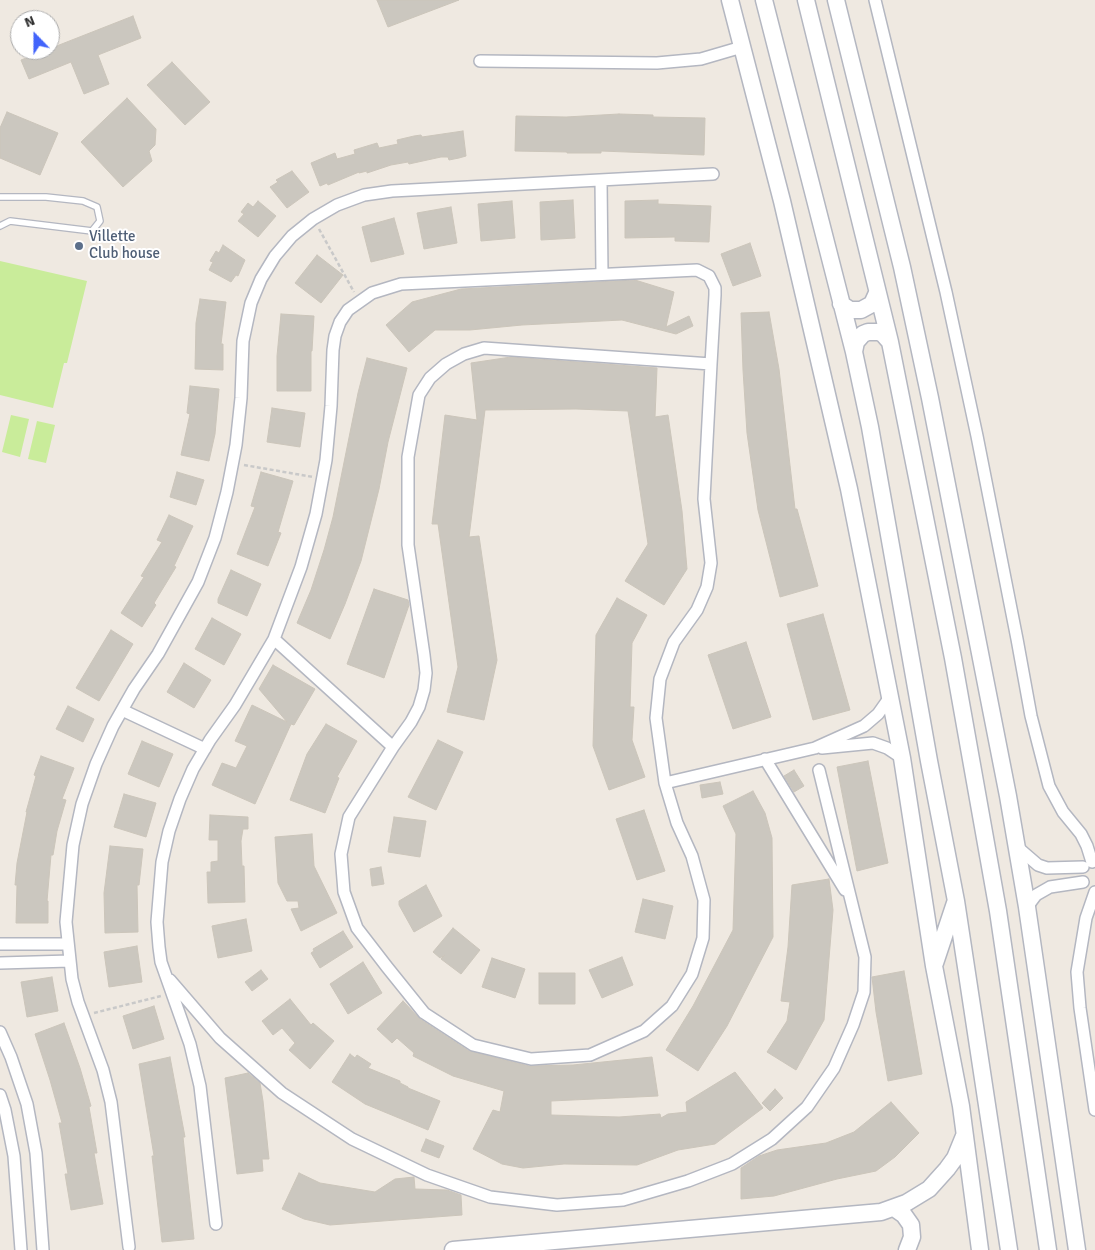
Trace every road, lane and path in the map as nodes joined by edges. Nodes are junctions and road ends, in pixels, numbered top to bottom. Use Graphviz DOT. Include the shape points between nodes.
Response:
graph roads {
  1 [pos="730,0"];
  2 [pos="764,0"];
  3 [pos="806,0"];
  4 [pos="836,0"];
  5 [pos="875,0"];
  6 [pos="742,47"];
  7 [pos="480,61"];
  8 [pos="712,174"];
  9 [pos="601,180"];
  10 [pos="0,197"];
  11 [pos="313,219"];
  12 [pos="0,226"];
  13 [pos="602,274"];
  14 [pos="877,293"];
  15 [pos="359,301"];
  16 [pos="841,304"];
  17 [pos="890,342"];
  18 [pos="854,352"];
  19 [pos="711,364"];
  20 [pos="233,463"];
  21 [pos="322,478"];
  22 [pos="274,639"];
  23 [pos="890,697"];
  24 [pos="122,710"];
  25 [pos="393,747"];
  26 [pos="816,748"];
  27 [pos="205,749"];
  28 [pos="902,758"];
  29 [pos="765,759"];
  30 [pos="819,770"];
  31 [pos="665,783"];
  32 [pos="1016,846"];
  33 [pos="1090,864"];
  34 [pos="1083,882"];
  35 [pos="1095,890"];
  36 [pos="851,899"];
  37 [pos="956,901"];
  38 [pos="1027,907"];
  39 [pos="0,944"];
  40 [pos="68,944"];
  41 [pos="70,961"];
  42 [pos="0,963"];
  43 [pos="934,966"];
  44 [pos="166,975"];
  45 [pos="172,993"];
  46 [pos="83,1016"];
  47 [pos="0,1032"];
  48 [pos="0,1095"];
  49 [pos="1095,1110"];
  50 [pos="965,1134"];
  51 [pos="894,1208"];
  52 [pos="40,1213"];
  53 [pos="19,1214"];
  54 [pos="216,1224"];
  55 [pos="129,1248"];
  56 [pos="21,1250"];
  57 [pos="42,1250"];
  58 [pos="453,1250"];
  59 [pos="907,1250"];
  60 [pos="980,1250"];
  61 [pos="1009,1250"];
  62 [pos="1048,1250"];
  63 [pos="1076,1250"];
  1 -- 6 [label="street"];
  2 -- 16 [label="street"];
  3 -- 14 [label="street"];
  4 -- 32 [label="street" via="902,267 930,398"];
  5 -- 33 [label="street" via="946,292 1031,716 1049,786 1063,812 1081,834"];
  6 -- 7 [label="street" via="701,59 665,63"];
  6 -- 23 [label="street" via="782,201 849,489"];
  8 -- 9 [label="street"];
  9 -- 11 [label="street" via="392,191 364,195"];
  9 -- 13 [label="street"];
  10 -- 12 [label="lane" via="83,201 97,207 100,221 92,231 10,221"];
  11 -- 15 [label="path"];
  11 -- 20 [label="street" via="275,256 251,303 243,341 241,398"];
  13 -- 15 [label="street" via="401,284 372,293"];
  13 -- 19 [label="street" via="697,270 709,276 715,288"];
  14 -- 16 [label="street" via="872,304 861,310 850,310"];
  14 -- 17 [label="street"];
  15 -- 21 [label="street" via="348,310 335,336"];
  16 -- 18 [label="street"];
  17 -- 18 [label="street" via="883,334 868,332 856,342"];
  17 -- 62 [label="street" via="977,784"];
  18 -- 37 [label="street"];
  19 -- 25 [label="street" via="484,348 446,364 430,378 418,395 408,457 408,545 426,673 419,706"];
  19 -- 31 [label="street" via="704,499 711,562 707,587 697,610 674,642 660,679 656,718"];
  20 -- 21 [label="path"];
  20 -- 24 [label="street" via="214,538 198,582"];
  21 -- 22 [label="street" via="301,568"];
  22 -- 25 [label="street"];
  22 -- 27 [label="street"];
  23 -- 26 [label="street" via="864,726"];
  23 -- 28 [label="street"];
  24 -- 27 [label="street"];
  24 -- 40 [label="street" via="96,764 76,829 68,887"];
  25 -- 31 [label="street" via="349,816 341,854 344,892 357,928 424,1012 473,1045 531,1059 590,1054 644,1031 672,1006 692,974 703,938 704,900 692,856 677,823"];
  26 -- 28 [label="street" via="873,743"];
  26 -- 29 [label="street"];
  27 -- 44 [label="street" via="180,799 162,862 157,922 160,955"];
  28 -- 43 [label="street"];
  29 -- 31 [label="street"];
  29 -- 36 [label="street"];
  30 -- 36 [label="street"];
  32 -- 33 [label="street" via="1038,865 1047,868"];
  32 -- 38 [label="street"];
  33 -- 34 [label="street" via="1081,877"];
  34 -- 35 [label="street"];
  34 -- 38 [label="street" via="1050,887 1036,895"];
  35 -- 49 [label="street" via="1086,918 1077,972"];
  36 -- 44 [label="street" via="865,957 864,992 834,1068 807,1107 772,1139 732,1164 623,1200 557,1205 490,1197 427,1175 352,1139 282,1093 220,1038"];
  37 -- 43 [label="street"];
  37 -- 61 [label="street"];
  38 -- 63 [label="street"];
  39 -- 40 [label="street"];
  40 -- 41 [label="street"];
  41 -- 42 [label="street"];
  41 -- 46 [label="street"];
  43 -- 50 [label="street"];
  44 -- 45 [label="street"];
  45 -- 46 [label="path"];
  45 -- 54 [label="street" via="190,1044 200,1086"];
  46 -- 55 [label="street" via="111,1102"];
  47 -- 52 [label="street" via="26,1104 36,1153"];
  48 -- 53 [label="street" via="14,1156"];
  50 -- 51 [label="street" via="955,1158 939,1180"];
  50 -- 60 [label="street"];
  51 -- 58 [label="street" via="868,1214"];
  51 -- 59 [label="street" via="911,1225 912,1237"];
  52 -- 53 [label="street"];
  52 -- 57 [label="street"];
  53 -- 56 [label="street"];
}
